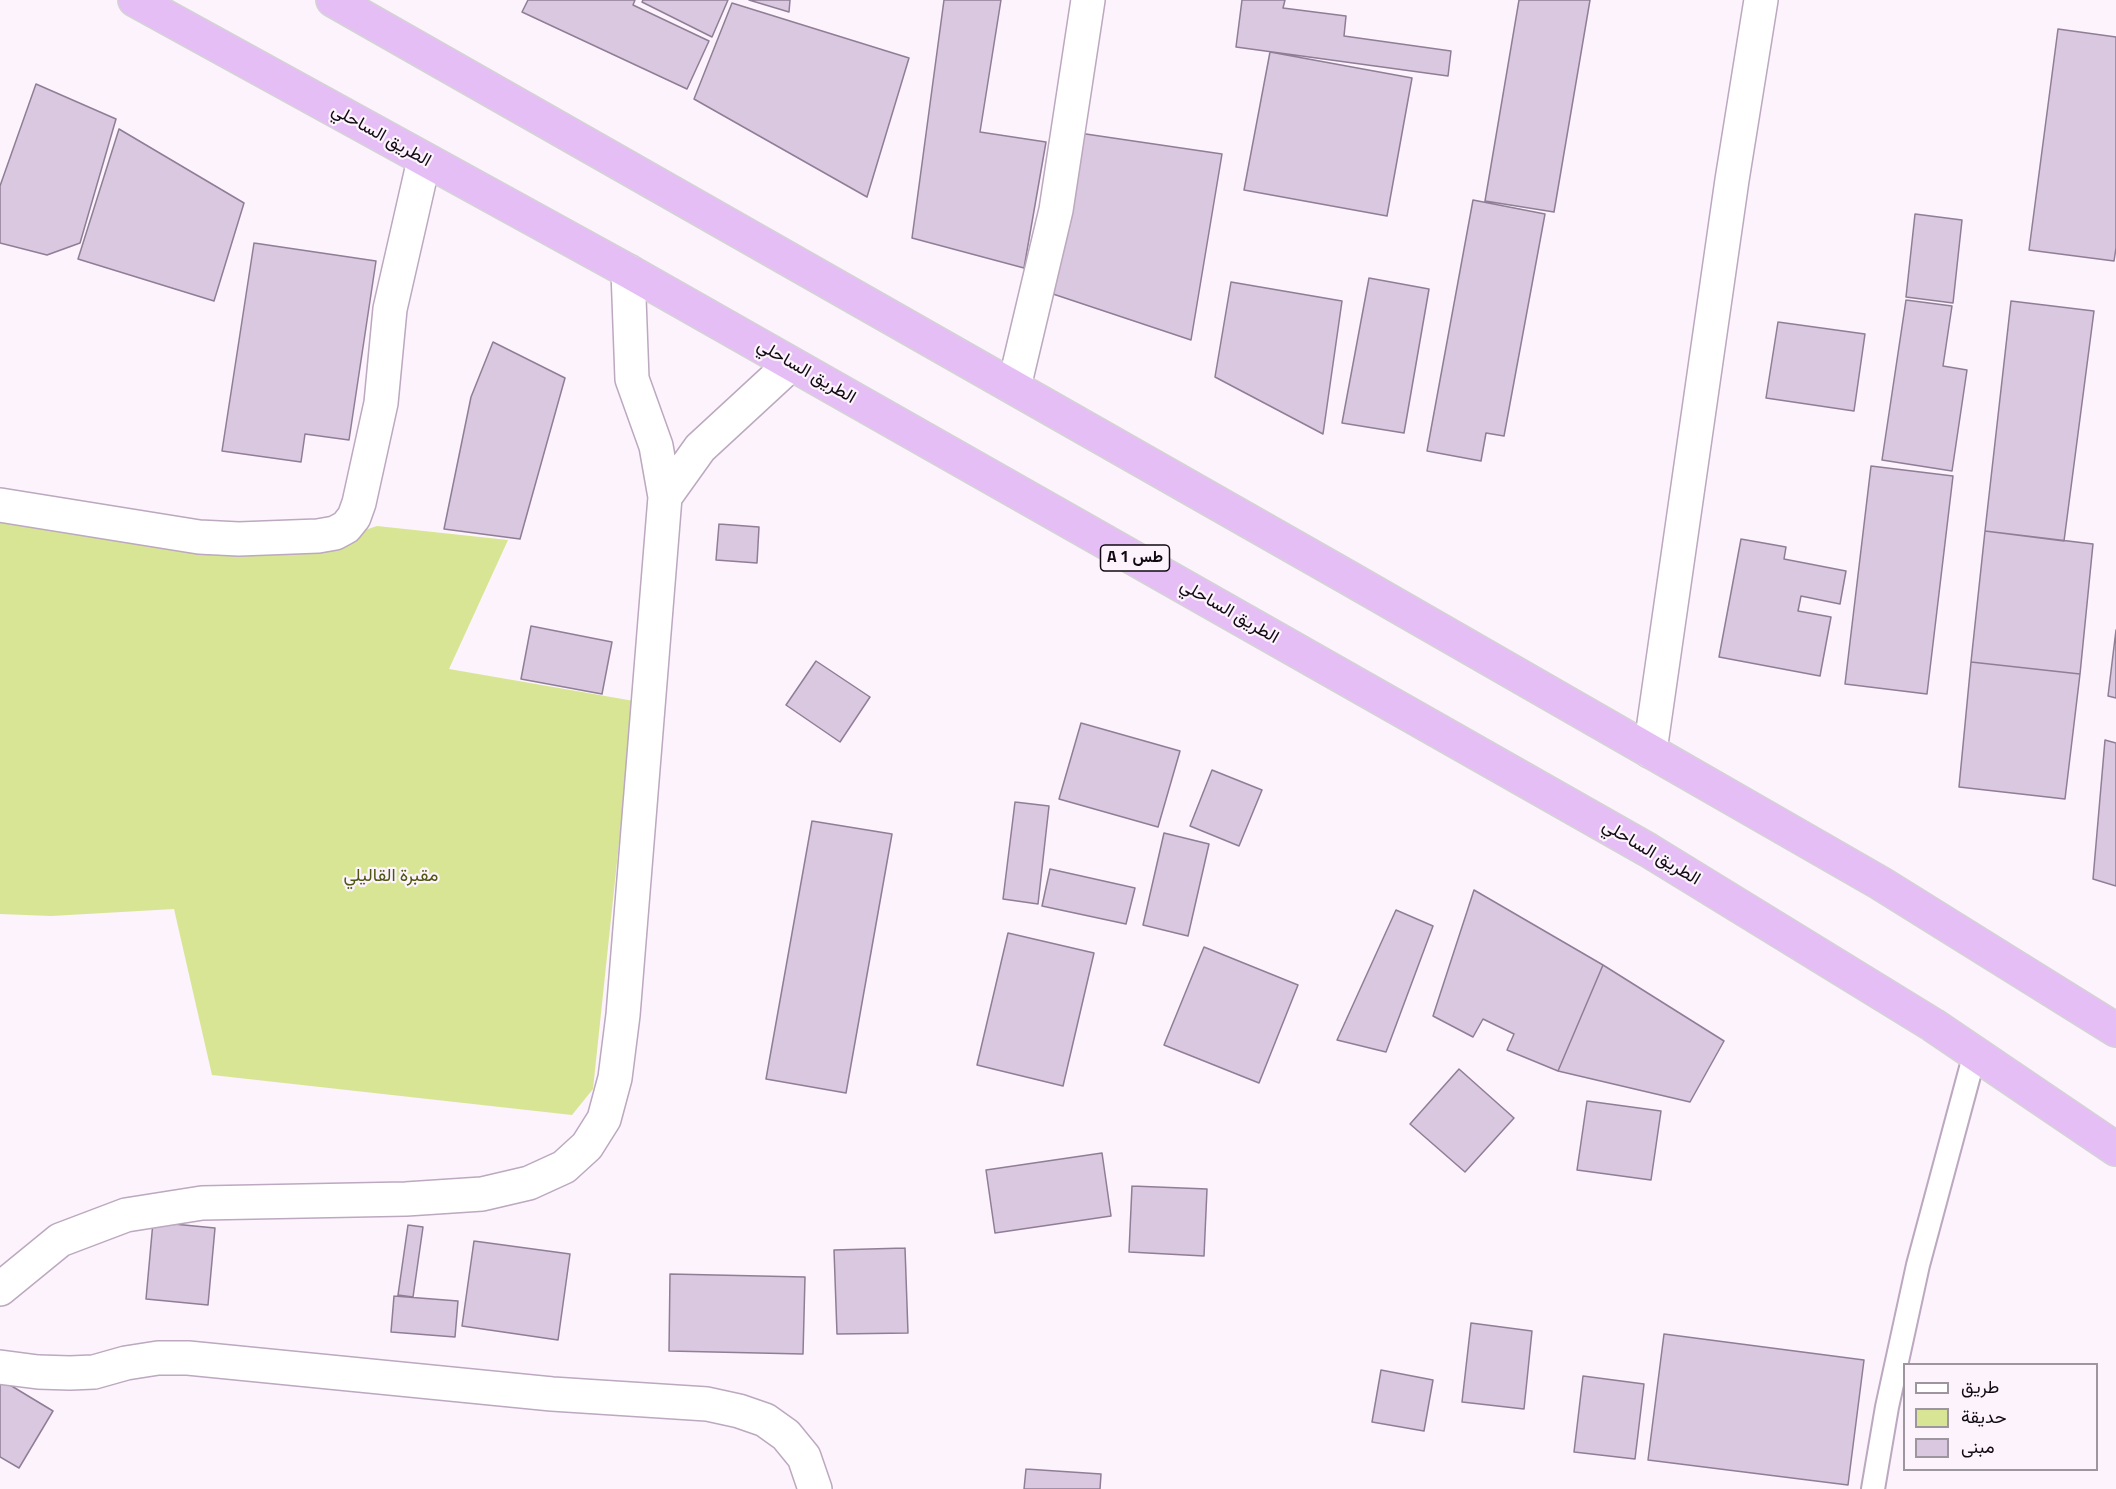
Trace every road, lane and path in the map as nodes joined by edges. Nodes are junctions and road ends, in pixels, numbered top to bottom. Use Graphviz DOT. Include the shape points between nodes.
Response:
graph roads {
  1 [pos="135,0"];
  2 [pos="333,0"];
  3 [pos="1088,0"];
  4 [pos="1761,0"];
  5 [pos="424,160"];
  6 [pos="628,271"];
  7 [pos="791,364"];
  8 [pos="1014,387"];
  9 [pos="666,497"];
  10 [pos="0,505"];
  11 [pos="1650,752"];
  12 [pos="2116,1030"];
  13 [pos="1975,1053"];
  14 [pos="2116,1149"];
  15 [pos="0,1289"];
  16 [pos="0,1367"];
  17 [pos="815,1489"];
  18 [pos="1873,1489"];
  1 -- 5 [label="highway, الطريق الساحلي / A 1 طس"];
  2 -- 8 [label="highway"];
  3 -- 8 [label="street" via="1056,210"];
  4 -- 11 [label="street"];
  5 -- 6 [label="highway, الطريق الساحلي / A 1 طس"];
  5 -- 10 [label="street" via="390,309 381,403 359,503 346,527 318,536 199,537"];
  6 -- 7 [label="highway, الطريق الساحلي / A 1 طس"];
  6 -- 9 [label="street" via="632,379 656,446"];
  7 -- 9 [label="street" via="700,448"];
  7 -- 13 [label="highway, الطريق الساحلي / A 1 طس" via="1648,850"];
  8 -- 11 [label="highway"];
  9 -- 15 [label="street" via="623,1015 615,1078 604,1119 587,1146 564,1167 530,1183 482,1194 202,1203 126,1215 60,1240"];
  11 -- 12 [label="highway" via="1880,883"];
  13 -- 14 [label="highway, الطريق الساحلي / A 1 طس"];
  13 -- 18 [label="lane" via="1918,1265"];
  16 -- 17 [label="street" via="94,1372 126,1363 188,1358 552,1394 707,1404 765,1420 786,1435 804,1457"];
}
